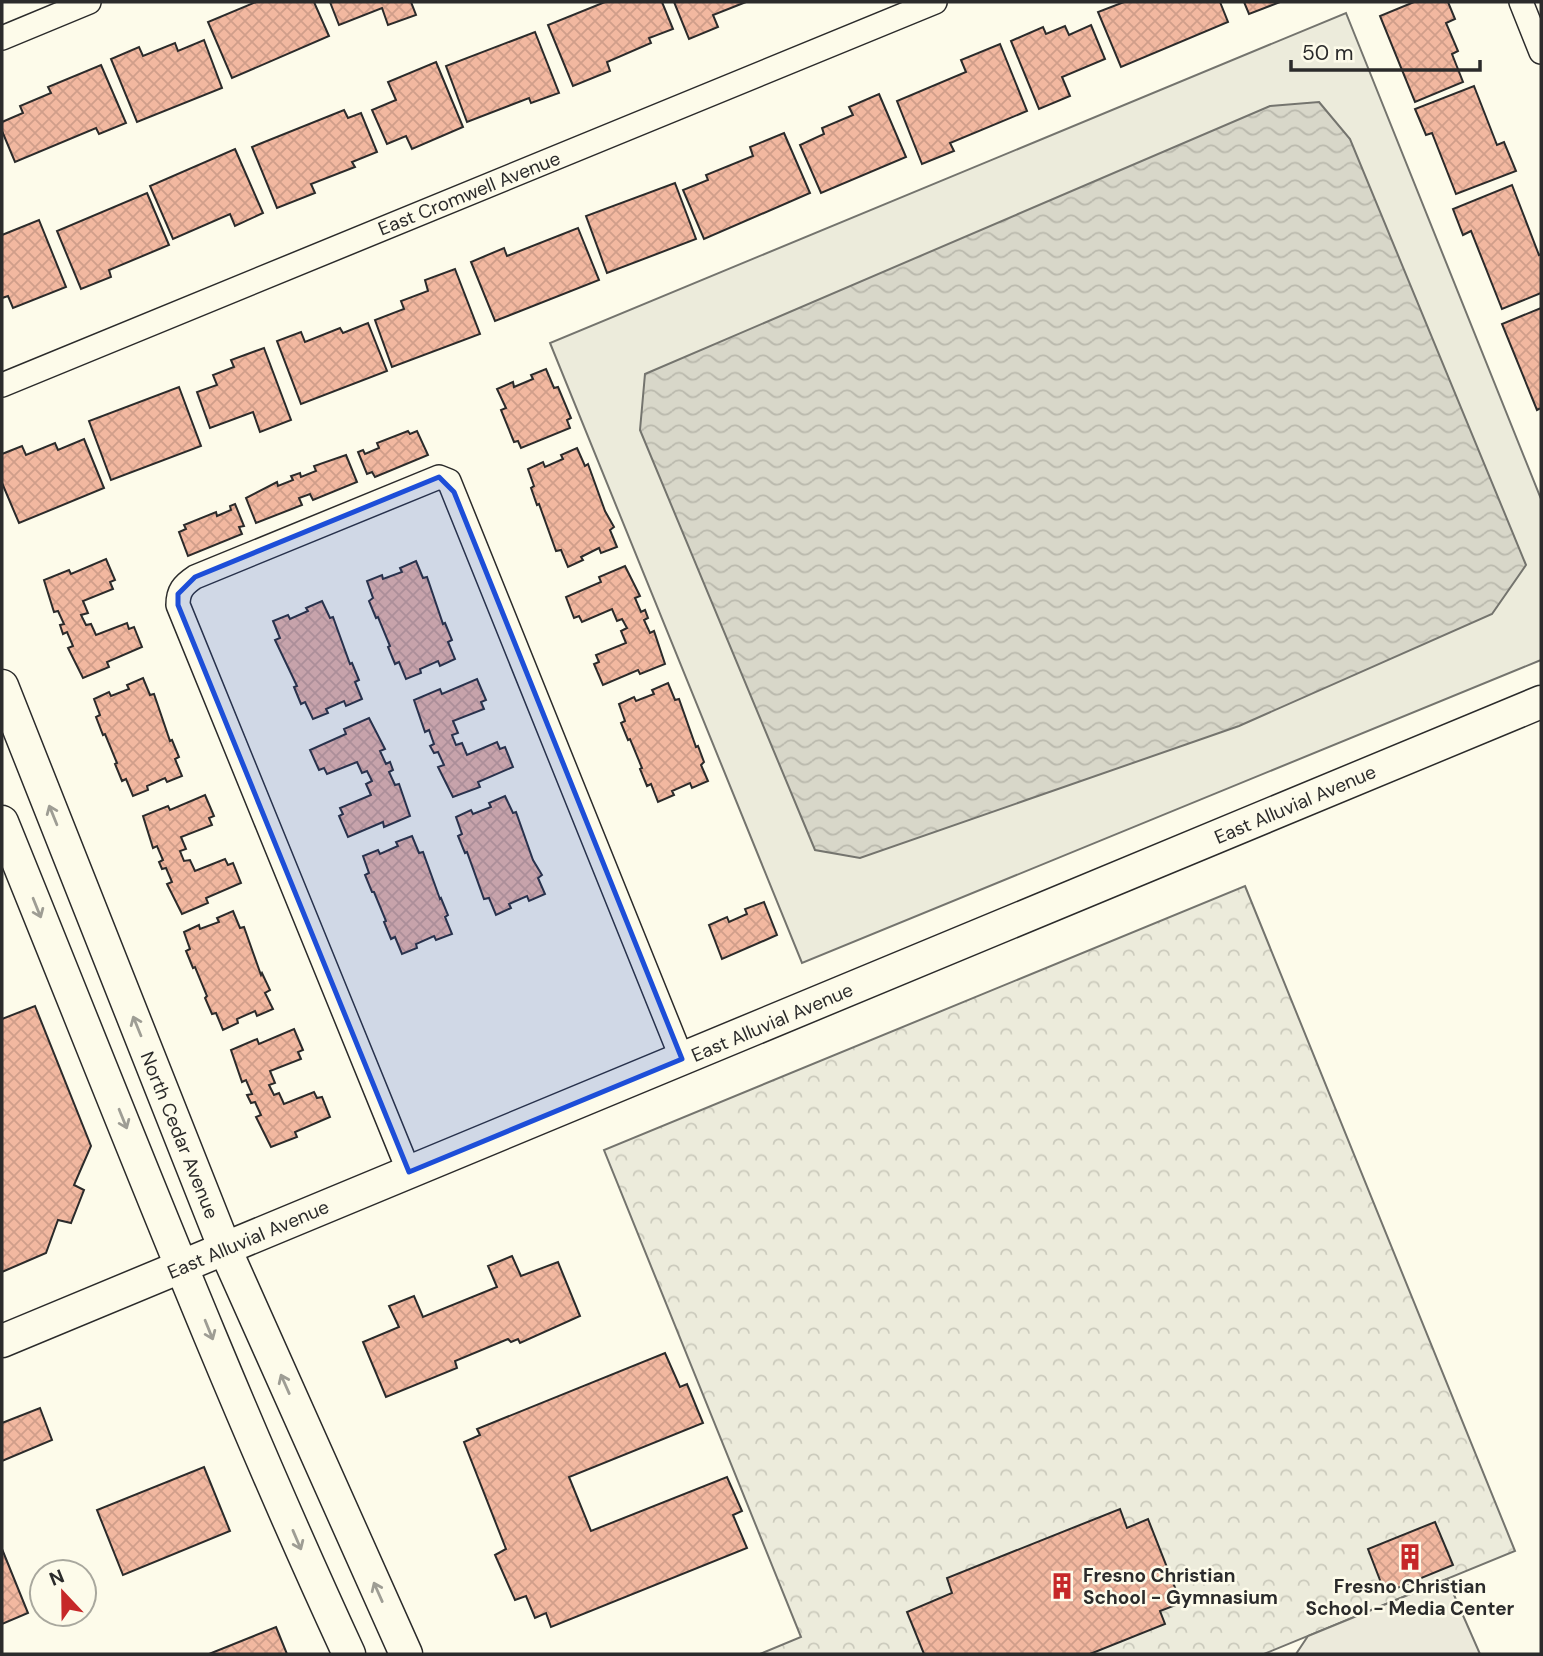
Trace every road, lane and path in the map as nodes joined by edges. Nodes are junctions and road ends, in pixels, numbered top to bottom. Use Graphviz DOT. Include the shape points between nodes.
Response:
graph roads {
  1 [pos="89,2"];
  2 [pos="935,2"];
  3 [pos="1521,2"];
  4 [pos="2,38"];
  5 [pos="1541,52"];
  6 [pos="2,385"];
  7 [pos="4,694"];
  8 [pos="1541,702"];
  9 [pos="2,822"];
  10 [pos="682,1059"];
  11 [pos="409,1172"];
  12 [pos="225,1249"];
  13 [pos="183,1267"];
  14 [pos="2,1341"];
  15 [pos="349,1654"];
  16 [pos="406,1654"];
  1 -- 4 [label="street"];
  2 -- 6 [label="street, East Cromwell Avenue"];
  3 -- 5 [label="street"];
  12 -- 7 [label="main road, North Cedar Avenue, one-way"];
  8 -- 10 [label="main road, East Alluvial Avenue"];
  9 -- 13 [label="main road, one-way"];
  10 -- 11 [label="main road, East Alluvial Avenue"];
  10 -- 11 [label="street" via="449,481 439,477 195,577 178,594 178,605"];
  11 -- 12 [label="main road, East Alluvial Avenue"];
  12 -- 13 [label="main road, East Alluvial Avenue"];
  16 -- 12 [label="main road, North Cedar Avenue, one-way"];
  13 -- 14 [label="main road, East Alluvial Avenue"];
  13 -- 15 [label="main road, one-way"];
}
